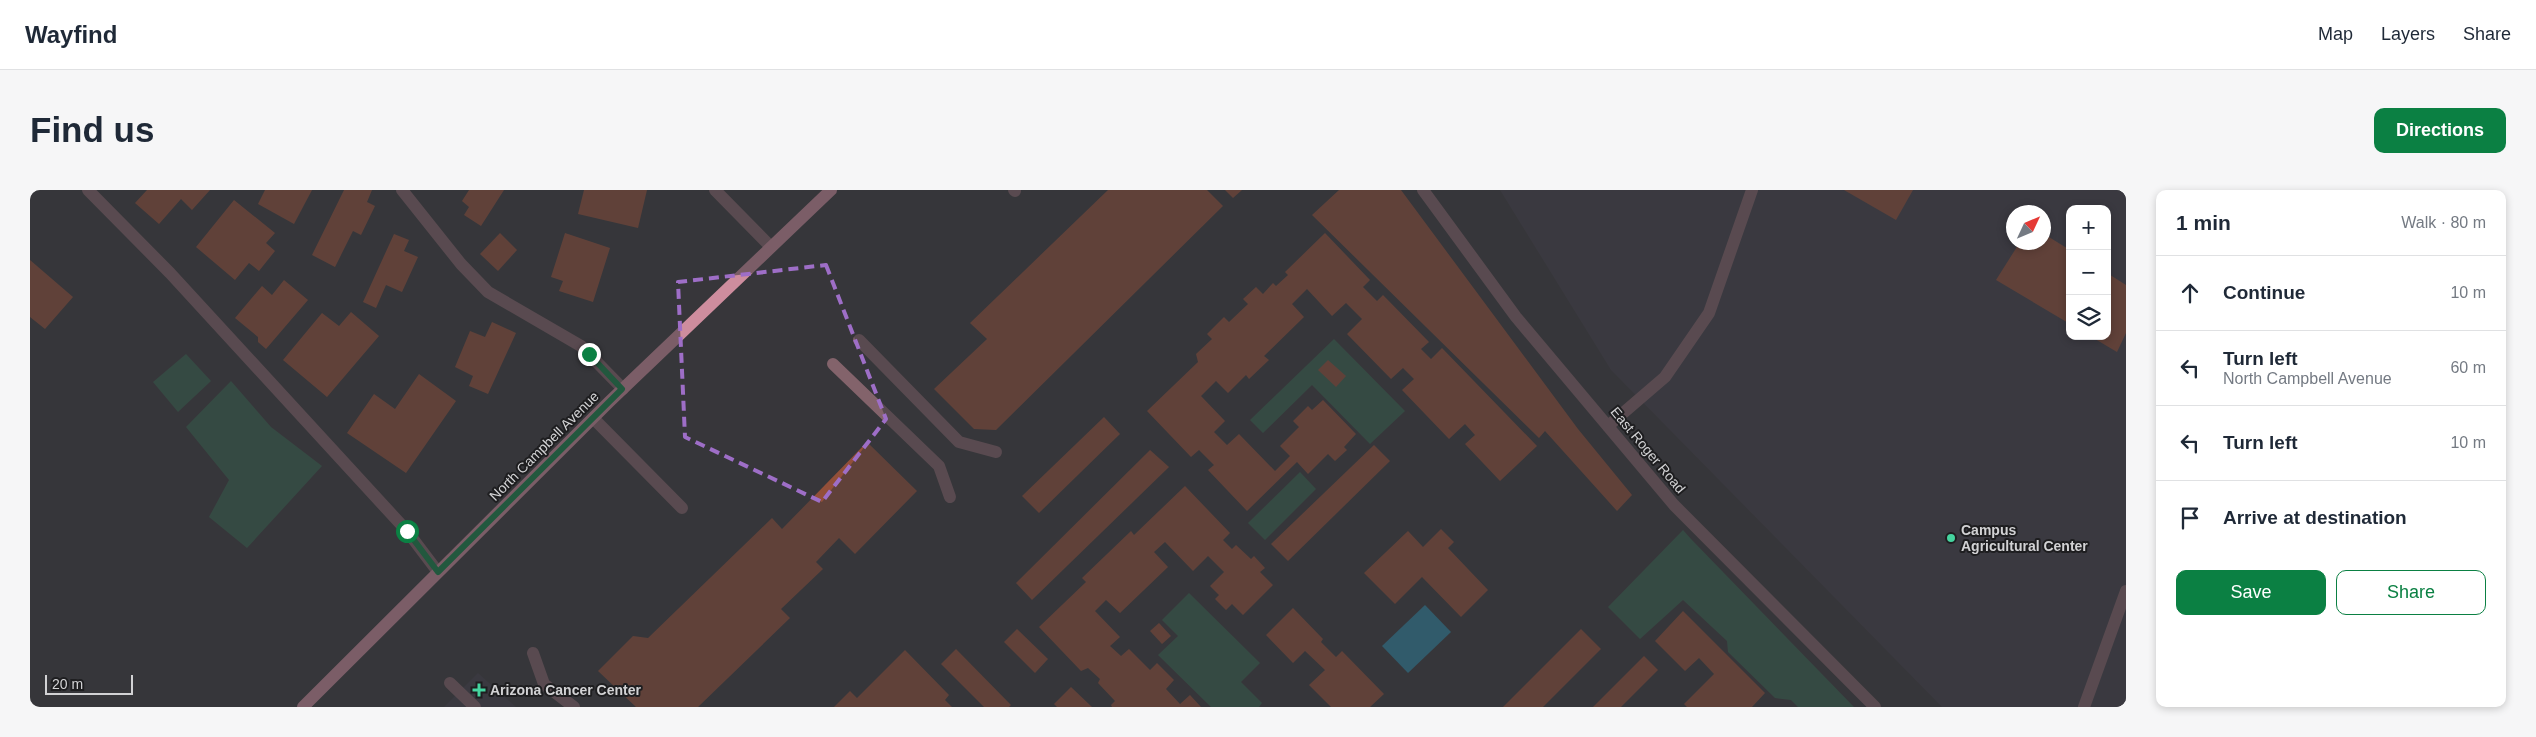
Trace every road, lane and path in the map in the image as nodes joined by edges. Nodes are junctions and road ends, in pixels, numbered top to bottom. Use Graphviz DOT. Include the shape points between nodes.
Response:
graph roads {
  1 [pos="88,190"];
  2 [pos="402,190"];
  3 [pos="715,190"];
  4 [pos="831,190"];
  5 [pos="1423,190"];
  6 [pos="1752,190"];
  7 [pos="770,246"];
  8 [pos="858,340"];
  9 [pos="833,364"];
  10 [pos="622,389"];
  11 [pos="593,418"];
  12 [pos="1608,426"];
  13 [pos="996,452"];
  14 [pos="950,497"];
  15 [pos="682,508"];
  16 [pos="438,572"];
  17 [pos="2126,590"];
  18 [pos="532,653"];
  19 [pos="450,683"];
  20 [pos="303,707"];
  21 [pos="475,707"];
  22 [pos="574,707"];
  23 [pos="1875,707"];
  24 [pos="2084,707"];
  1 -- 16 [label="street" via="170,273 407,531"];
  2 -- 10 [label="street" via="461,264 488,292 581,346"];
  3 -- 7 [label="street"];
  4 -- 7 [label="main road, North Campbell Avenue"];
  5 -- 12 [label="street, East Roger Road" via="1516,317"];
  6 -- 12 [label="street" via="1708,313 1665,377"];
  7 -- 10 [label="main road, North Campbell Avenue"];
  8 -- 13 [label="street" via="959,442"];
  9 -- 14 [label="street" via="939,466"];
  10 -- 11 [label="main road, North Campbell Avenue"];
  11 -- 15 [label="street"];
  11 -- 16 [label="main road, North Campbell Avenue"];
  12 -- 23 [label="street, East Roger Road" via="1674,505"];
  16 -- 20 [label="main road, North Campbell Avenue"];
  17 -- 24 [label="street"];
  18 -- 22 [label="street" via="544,684"];
  19 -- 21 [label="street"];
}
